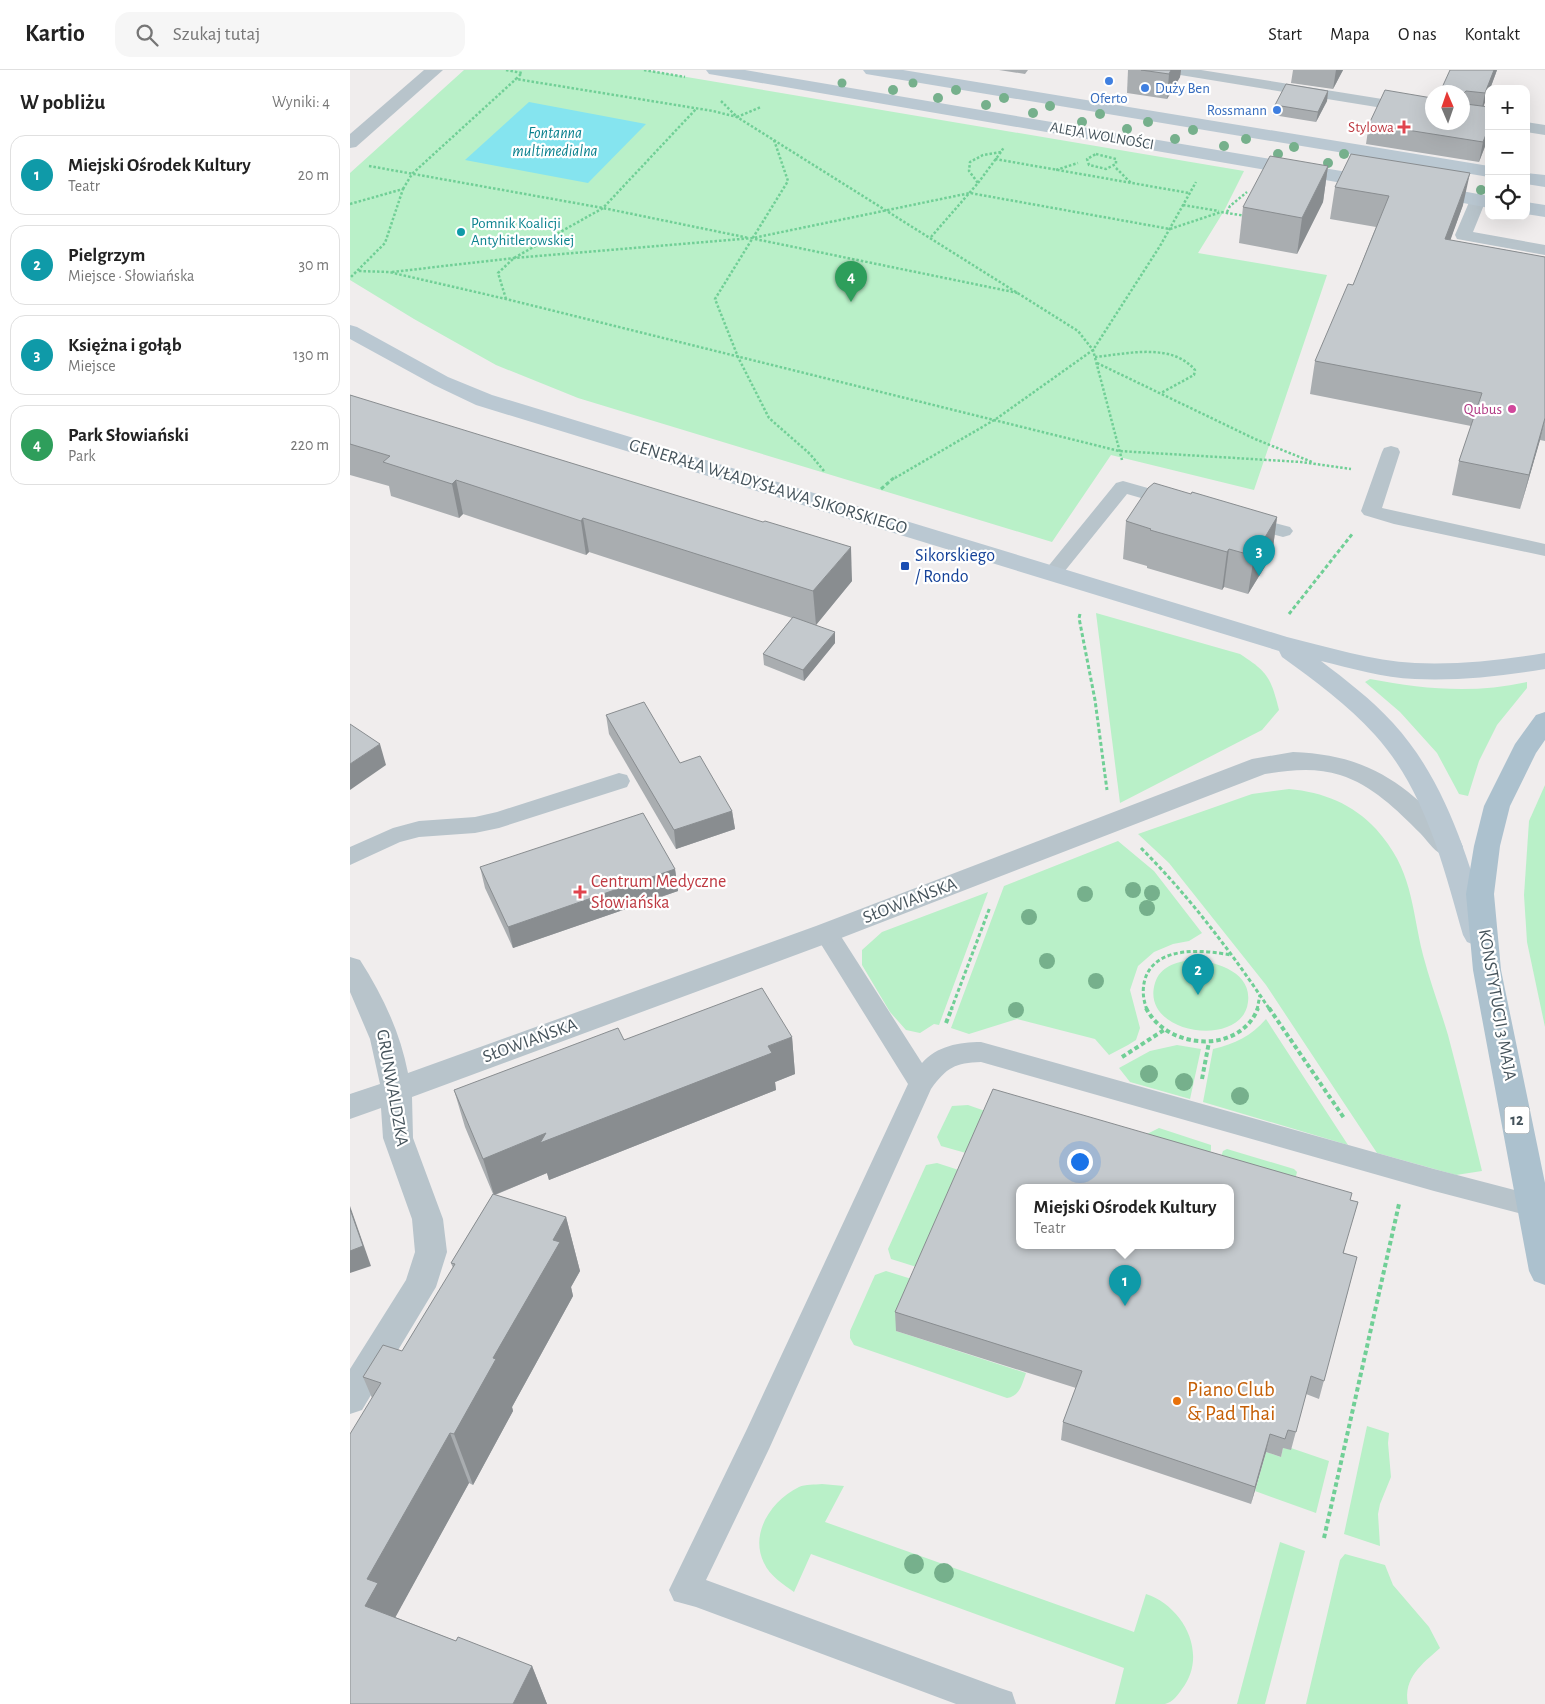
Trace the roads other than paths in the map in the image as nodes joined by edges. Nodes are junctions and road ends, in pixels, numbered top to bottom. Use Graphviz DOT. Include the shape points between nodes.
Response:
graph roads {
  1 [pos="434,70"];
  2 [pos="715,70"];
  3 [pos="872,70"];
  4 [pos="1174,70"];
  5 [pos="1425,111"];
  6 [pos="1530,128"];
  7 [pos="1545,130"];
  8 [pos="350,143"];
  9 [pos="1485,171"];
  10 [pos="1530,179"];
  11 [pos="1545,181"];
  12 [pos="1390,185"];
  13 [pos="1410,188"];
  14 [pos="1483,201"];
  15 [pos="1530,209"];
  16 [pos="1545,211"];
  17 [pos="1545,250"];
  18 [pos="350,331"];
  19 [pos="1391,452"];
  20 [pos="1198,508"];
  21 [pos="1226,516"];
  22 [pos="1283,531"];
  23 [pos="1545,550"];
  24 [pos="1054,573"];
  25 [pos="1282,644"];
  26 [pos="1545,661"];
  27 [pos="1545,721"];
  28 [pos="619,781"];
  29 [pos="1450,847"];
  30 [pos="350,857"];
  31 [pos="826,933"];
  32 [pos="350,968"];
  33 [pos="1487,970"];
  34 [pos="920,1083"];
  35 [pos="396,1090"];
  36 [pos="350,1106"];
  37 [pos="1534,1206"];
  38 [pos="1545,1271"];
  39 [pos="350,1399"];
  40 [pos="1000,1704"];
  1 -- 8 [label="street"];
  2 -- 12 [label="street, ALEJA WOLNOŚCI"];
  3 -- 9 [label="street, ALEJA WOLNOŚCI"];
  4 -- 5 [label="lane"];
  6 -- 7 [label="lane"];
  10 -- 11 [label="street"];
  13 -- 14 [label="street"];
  14 -- 17 [label="lane" via="1463,235"];
  15 -- 16 [label="street"];
  18 -- 24 [label="street, GENERAŁA WŁADYSŁAWA SIKORSKIEGO" via="441,382 484,400"];
  19 -- 23 [label="lane" via="1370,511"];
  20 -- 24 [label="lane" via="1123,487"];
  21 -- 22 [label="lane"];
  24 -- 25 [label="street, GENERAŁA WŁADYSŁAWA SIKORSKIEGO"];
  25 -- 26 [label="street, GENERAŁA WŁADYSŁAWA SIKORSKIEGO" via="1367,664 1414,670 1498,668"];
  25 -- 29 [label="street, GENERAŁA WŁADYSŁAWA SIKORSKIEGO" via="1347,693 1396,743 1415,770 1437,812"];
  27 -- 33 [label="main road, KONSTYTUCJI 3 MAJA / 12" via="1524,750 1497,806 1487,846 1480,894"];
  28 -- 30 [label="lane" via="500,820 420,829 393,836"];
  29 -- 31 [label="street, SŁOWIAŃSKA" via="1388,787 1354,769 1325,762 1288,760 1261,765"];
  29 -- 33 [label="street, GENERAŁA WŁADYSŁAWA SIKORSKIEGO"];
  31 -- 34 [label="lane"];
  31 -- 35 [label="street, SŁOWIAŃSKA"];
  32 -- 35 [label="street, GRUNWALDZKA" via="382,1027"];
  33 -- 37 [label="main road, KONSTYTUCJI 3 MAJA / 12"];
  34 -- 37 [label="lane" via="932,1066 949,1056 981,1052"];
  34 -- 40 [label="lane" via="758,1439 685,1590"];
  35 -- 36 [label="street, SŁOWIAŃSKA"];
  35 -- 39 [label="street, GRUNWALDZKA" via="398,1137 430,1232 431,1249 420,1287"];
  37 -- 38 [label="main road, KONSTYTUCJI 3 MAJA / 12"];
}
